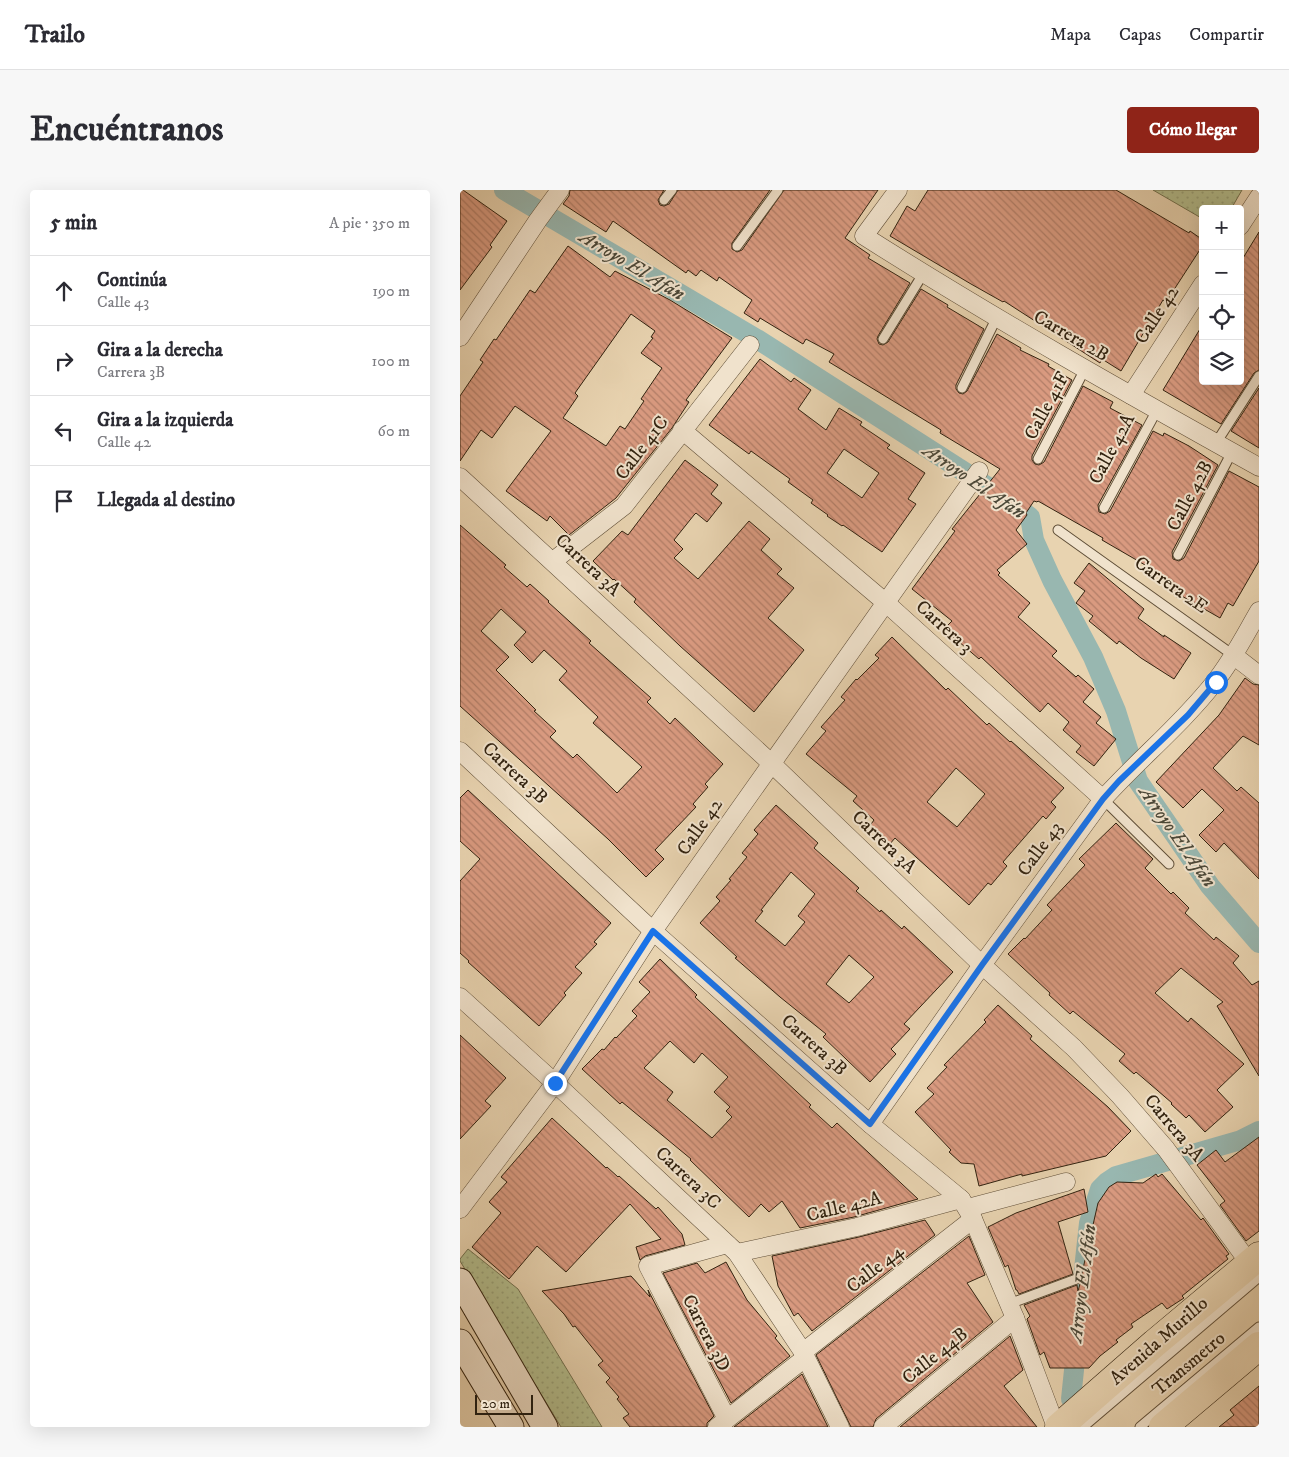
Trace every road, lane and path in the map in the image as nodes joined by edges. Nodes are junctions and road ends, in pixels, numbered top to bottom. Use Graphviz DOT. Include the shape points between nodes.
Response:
graph roads {
  1 [pos="560,190"];
  2 [pos="672,190"];
  3 [pos="778,190"];
  4 [pos="898,190"];
  5 [pos="1259,197"];
  6 [pos="664,200"];
  7 [pos="1244,220"];
  8 [pos="737,246"];
  9 [pos="923,274"];
  10 [pos="1199,290"];
  11 [pos="997,317"];
  12 [pos="460,337"];
  13 [pos="883,339"];
  14 [pos="750,345"];
  15 [pos="1085,369"];
  16 [pos="1259,376"];
  17 [pos="962,388"];
  18 [pos="1131,395"];
  19 [pos="1157,410"];
  20 [pos="682,430"];
  21 [pos="1216,443"];
  22 [pos="1232,452"];
  23 [pos="1038,459"];
  24 [pos="1259,467"];
  25 [pos="979,471"];
  26 [pos="460,477"];
  27 [pos="1104,508"];
  28 [pos="1058,530"];
  29 [pos="1178,555"];
  30 [pos="553,561"];
  31 [pos="885,602"];
  32 [pos="1259,611"];
  33 [pos="1233,655"];
  34 [pos="1259,675"];
  35 [pos="460,751"];
  36 [pos="772,763"];
  37 [pos="1103,799"];
  38 [pos="1169,864"];
  39 [pos="653,931"];
  40 [pos="982,965"];
  41 [pos="460,997"];
  42 [pos="555,1083"];
  43 [pos="870,1124"];
  44 [pos="1066,1182"];
  45 [pos="460,1209"];
  46 [pos="968,1209"];
  47 [pos="732,1248"];
  48 [pos="648,1266"];
  49 [pos="1256,1266"];
  50 [pos="1079,1278"];
  51 [pos="460,1281"];
  52 [pos="1012,1311"];
  53 [pos="1259,1327"];
  54 [pos="460,1342"];
  55 [pos="1259,1346"];
  56 [pos="804,1355"];
  57 [pos="722,1423"];
  58 [pos="510,1427"];
  59 [pos="545,1427"];
  60 [pos="840,1427"];
  61 [pos="883,1427"];
  62 [pos="1058,1427"];
  63 [pos="1083,1427"];
  64 [pos="1140,1427"];
  65 [pos="1163,1427"];
  1 -- 12 [label="street"];
  2 -- 6 [label="lane"];
  3 -- 8 [label="lane"];
  4 -- 9 [label="street, Carrera 2B" via="864,236"];
  5 -- 7 [label="street"];
  9 -- 11 [label="street, Carrera 2B"];
  9 -- 13 [label="lane"];
  10 -- 18 [label="street, Calle 42"];
  11 -- 15 [label="street, Carrera 2B"];
  11 -- 17 [label="lane"];
  14 -- 20 [label="street, Calle 41C"];
  15 -- 18 [label="street, Carrera 2B"];
  15 -- 23 [label="lane, Calle 41F"];
  16 -- 21 [label="lane"];
  18 -- 19 [label="street, Carrera 2B"];
  19 -- 21 [label="street, Carrera 2B"];
  19 -- 27 [label="lane, Calle 42A"];
  20 -- 30 [label="street, Calle 41C" via="624,506"];
  20 -- 31 [label="street, Carrera 3"];
  21 -- 22 [label="street, Carrera 2B"];
  22 -- 24 [label="street, Carrera 2B"];
  22 -- 29 [label="lane, Calle 42B"];
  25 -- 31 [label="street, Calle 42"];
  26 -- 30 [label="street, Carrera 3A"];
  28 -- 33 [label="lane, Carrera 2E"];
  30 -- 36 [label="street, Carrera 3A"];
  31 -- 36 [label="street, Calle 42"];
  31 -- 37 [label="street, Carrera 3"];
  32 -- 33 [label="street, Calle 43"];
  33 -- 34 [label="street, Carrera 2E"];
  33 -- 37 [label="street, Calle 43" via="1216,682 1188,715"];
  35 -- 39 [label="street, Carrera 3B"];
  36 -- 39 [label="street, Calle 42"];
  36 -- 40 [label="street, Carrera 3A"];
  37 -- 38 [label="lane, Carrera 3"];
  37 -- 40 [label="street, Calle 43"];
  39 -- 42 [label="street, Calle 42"];
  39 -- 43 [label="street, Carrera 3B"];
  40 -- 43 [label="street, Calle 43"];
  40 -- 49 [label="street, Carrera 3A" via="1074,1048 1120,1096 1166,1149"];
  41 -- 42 [label="street, Carrera 3C"];
  42 -- 45 [label="street, Calle 42"];
  42 -- 47 [label="street, Carrera 3C"];
  43 -- 46 [label="street, Carrera 3B"];
  44 -- 46 [label="street, Calle 44"];
  46 -- 47 [label="street, Calle 42A"];
  46 -- 52 [label="street, Carrera 3B"];
  46 -- 56 [label="street, Calle 44"];
  47 -- 48 [label="street, Calle 42A"];
  47 -- 56 [label="street, Carrera 3C"];
  48 -- 57 [label="street, Carrera 3D"];
  49 -- 62 [label="main road, Avenida Murillo" via="1155,1343"];
  49 -- 63 [label="lane, Transmetro"];
  50 -- 52 [label="lane, Calle 44B"];
  51 -- 59 [label="street"];
  52 -- 61 [label="street, Calle 44B"];
  52 -- 62 [label="street, Carrera 3B"];
  53 -- 64 [label="lane, Transmetro"];
  54 -- 58 [label="street"];
  55 -- 65 [label="main road"];
  56 -- 57 [label="street, Calle 44"];
  56 -- 60 [label="street, Carrera 3C"];
}
